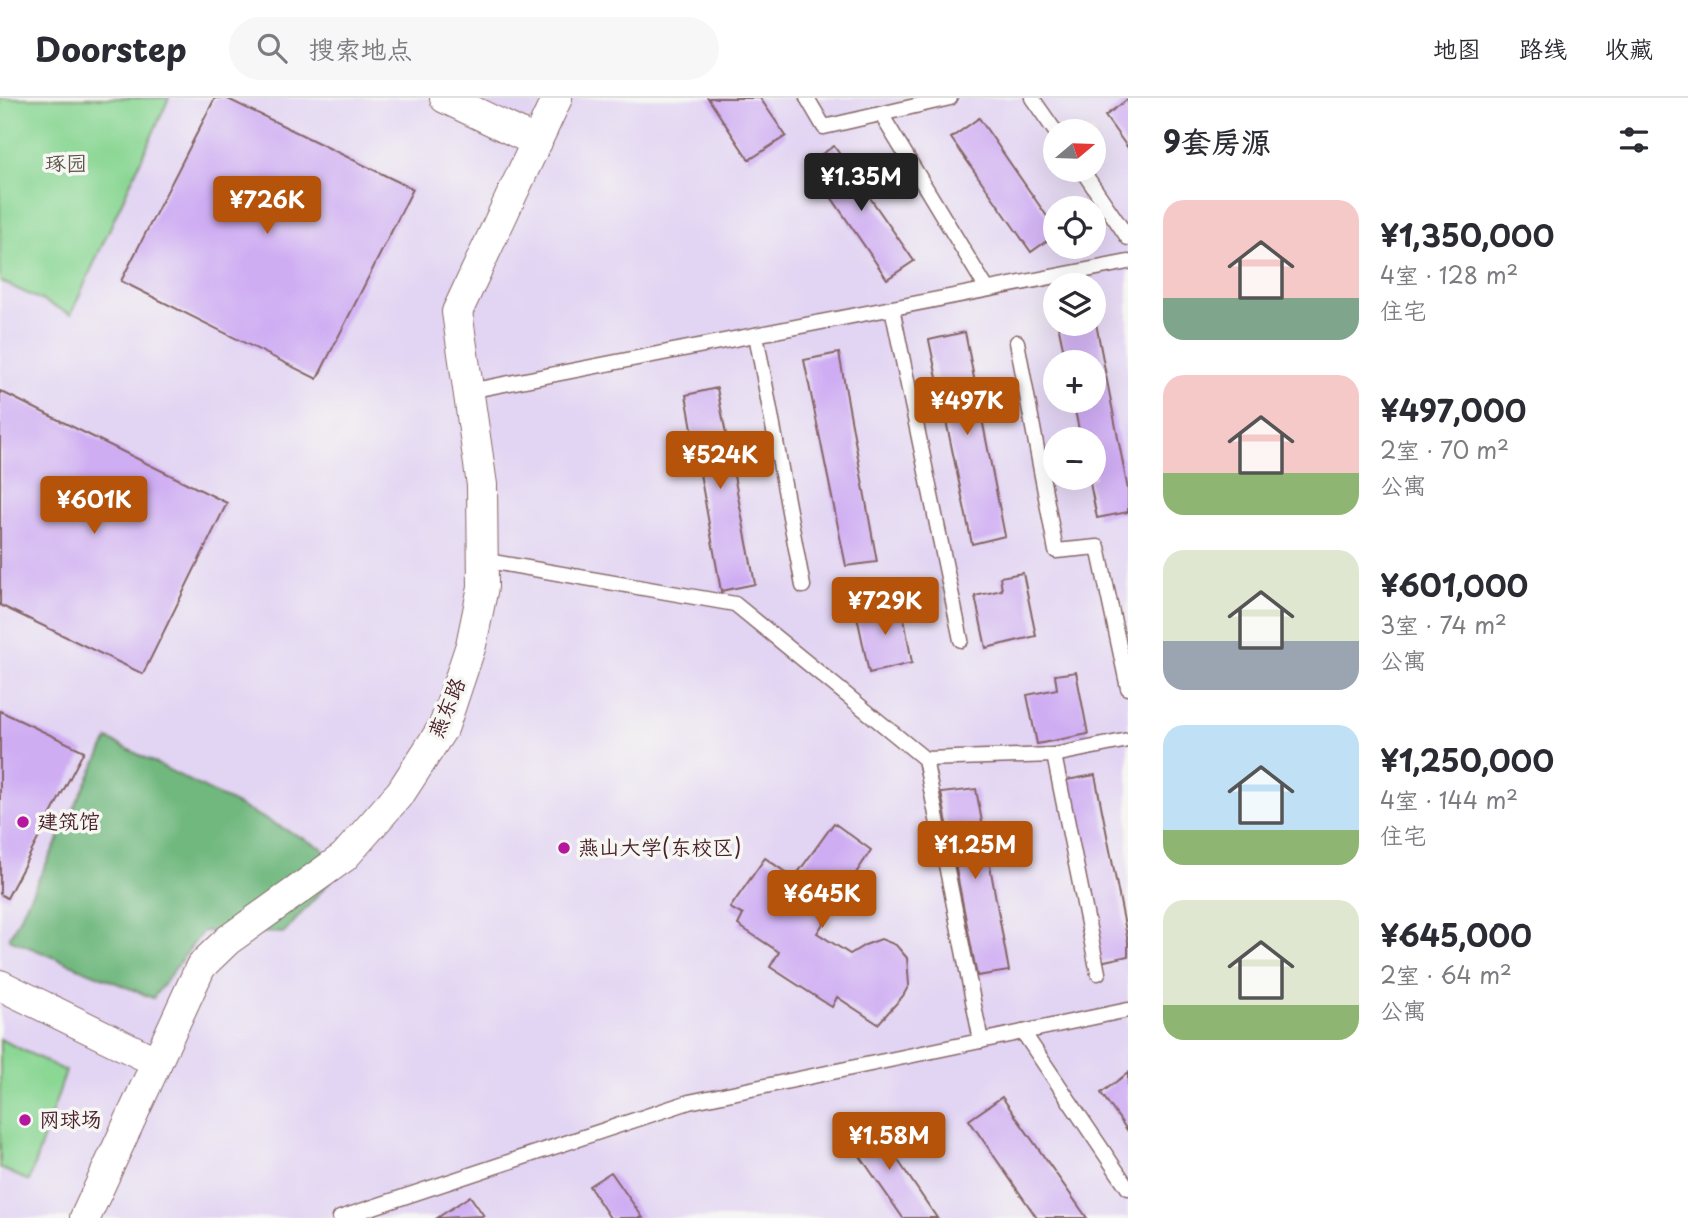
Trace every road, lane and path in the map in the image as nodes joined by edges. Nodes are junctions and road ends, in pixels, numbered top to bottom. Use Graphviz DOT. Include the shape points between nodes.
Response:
graph roads {
  1 [pos="445,98"];
  2 [pos="557,98"];
  3 [pos="807,98"];
  4 [pos="950,98"];
  5 [pos="1032,98"];
  6 [pos="881,114"];
  7 [pos="1047,119"];
  8 [pos="537,142"];
  9 [pos="1090,182"];
  10 [pos="1128,238"];
  11 [pos="1128,262"];
  12 [pos="987,289"];
  13 [pos="892,308"];
  14 [pos="756,335"];
  15 [pos="1017,342"];
  16 [pos="469,391"];
  17 [pos="482,560"];
  18 [pos="803,586"];
  19 [pos="961,639"];
  20 [pos="1128,688"];
  21 [pos="1128,740"];
  22 [pos="1054,755"];
  23 [pos="925,759"];
  24 [pos="1098,973"];
  25 [pos="0,985"];
  26 [pos="1128,1010"];
  27 [pos="1023,1032"];
  28 [pos="981,1041"];
  29 [pos="157,1062"];
  30 [pos="1128,1188"];
  31 [pos="85,1218"];
  32 [pos="340,1218"];
  1 -- 8 [label="street"];
  2 -- 8 [label="street, 燕东路"];
  3 -- 6 [label="lane" via="824,127"];
  4 -- 6 [label="lane"];
  5 -- 7 [label="lane"];
  6 -- 12 [label="lane"];
  8 -- 16 [label="street, 燕东路" via="457,312"];
  9 -- 10 [label="lane"];
  11 -- 12 [label="lane"];
  12 -- 13 [label="lane"];
  13 -- 14 [label="lane"];
  13 -- 19 [label="lane"];
  14 -- 16 [label="lane"];
  14 -- 18 [label="lane"];
  15 -- 20 [label="lane" via="1056,551 1098,547"];
  16 -- 17 [label="street, 燕东路" via="482,485"];
  17 -- 23 [label="lane" via="735,604"];
  17 -- 29 [label="street, 燕东路" via="483,587 471,645 444,726 401,792 344,857 228,940 201,966"];
  21 -- 22 [label="lane"];
  22 -- 23 [label="lane"];
  22 -- 24 [label="lane"];
  23 -- 28 [label="lane"];
  25 -- 29 [label="street"];
  26 -- 27 [label="lane"];
  27 -- 28 [label="lane"];
  27 -- 30 [label="lane"];
  28 -- 32 [label="lane" via="689,1102"];
  29 -- 31 [label="street, 燕东路"];
}
